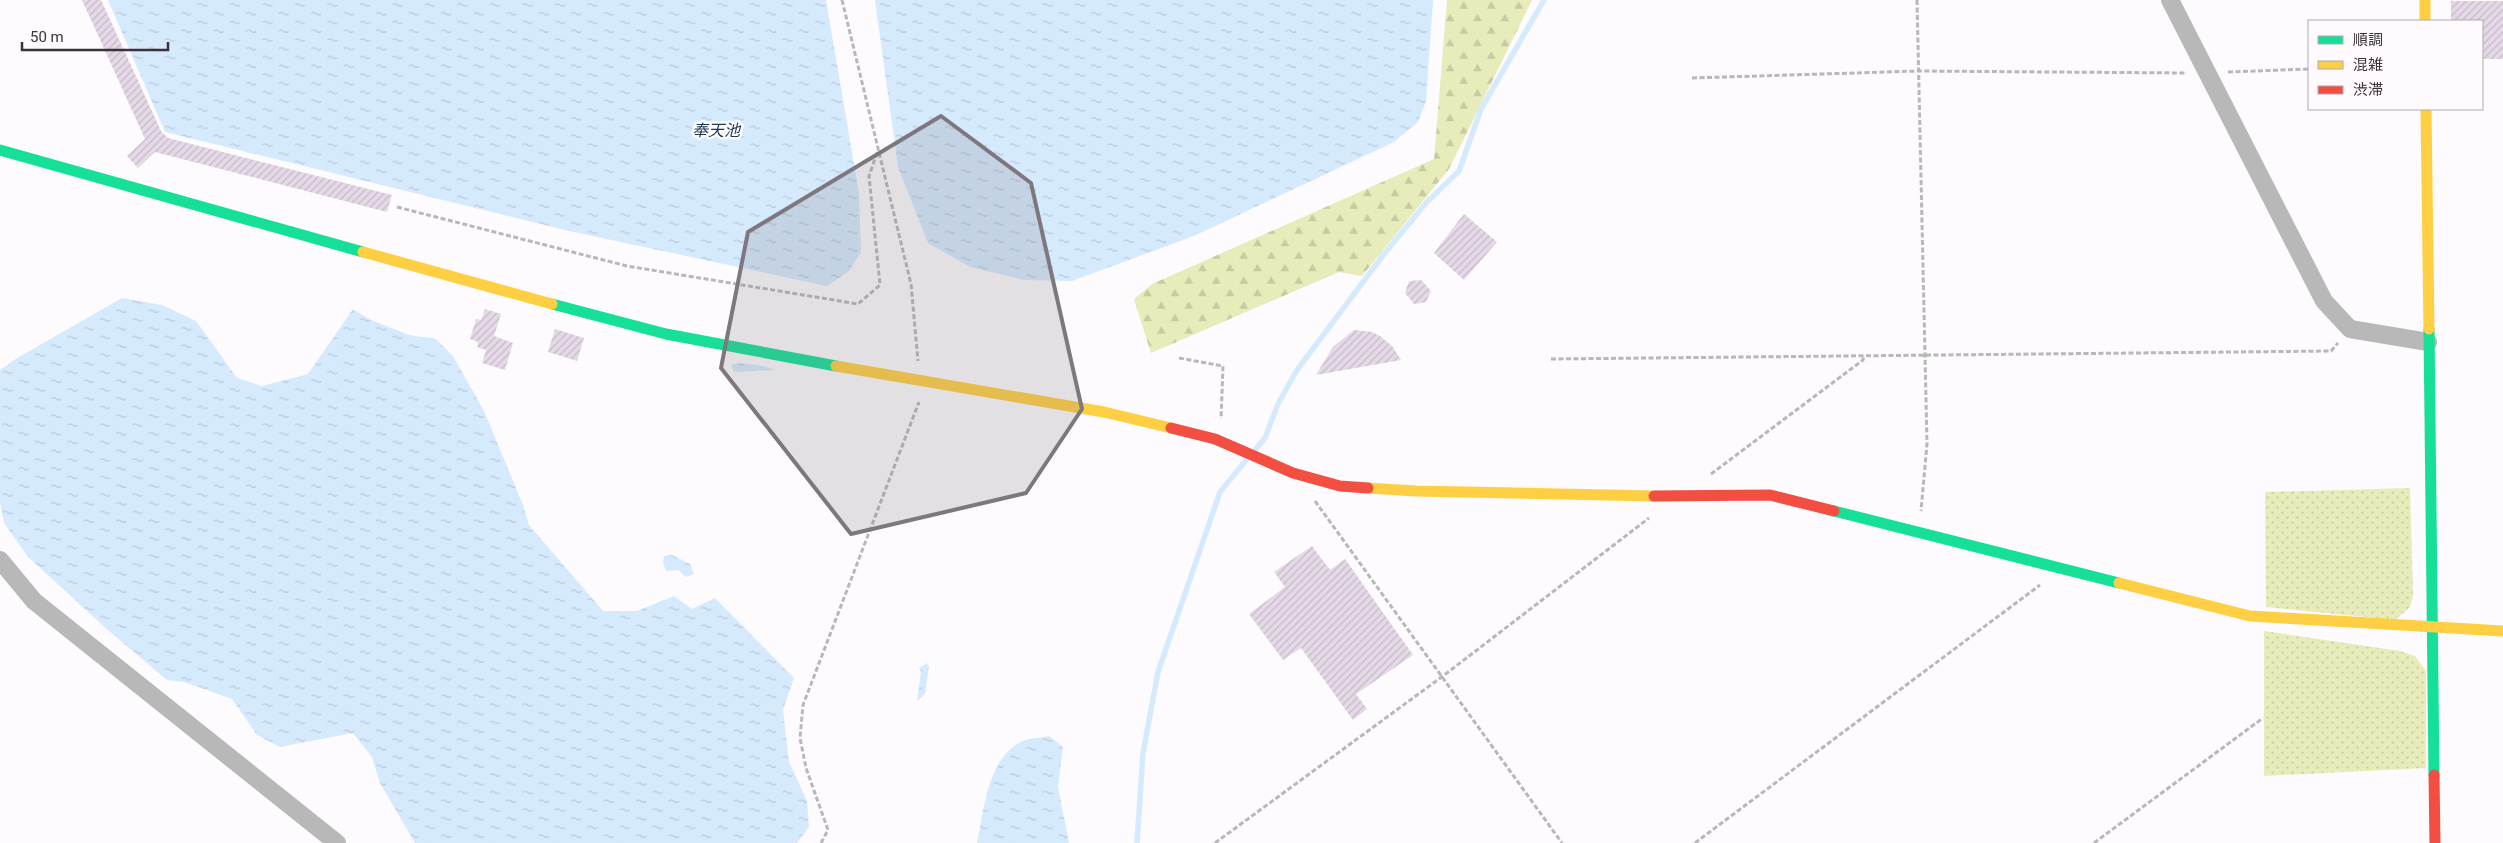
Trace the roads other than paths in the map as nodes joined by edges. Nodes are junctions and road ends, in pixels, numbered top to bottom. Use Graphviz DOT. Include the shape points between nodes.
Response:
graph roads {
  1 [pos="2170,0"];
  2 [pos="2425,0"];
  3 [pos="2425,20"];
  4 [pos="2426,110"];
  5 [pos="0,150"];
  6 [pos="2428,342"];
  7 [pos="0,560"];
  8 [pos="2433,627"];
  9 [pos="2503,630"];
  10 [pos="336,843"];
  11 [pos="2435,843"];
  1 -- 6 [label="street" via="2324,301 2350,329"];
  2 -- 3 [label="street"];
  4 -- 6 [label="street"];
  5 -- 8 [label="street" via="666,334 920,382 1104,412 1215,439 1294,473 1340,486 1416,491 1770,495 2250,616"];
  6 -- 8 [label="street"];
  7 -- 10 [label="street" via="34,601"];
  8 -- 9 [label="street"];
  8 -- 11 [label="street"];
}
